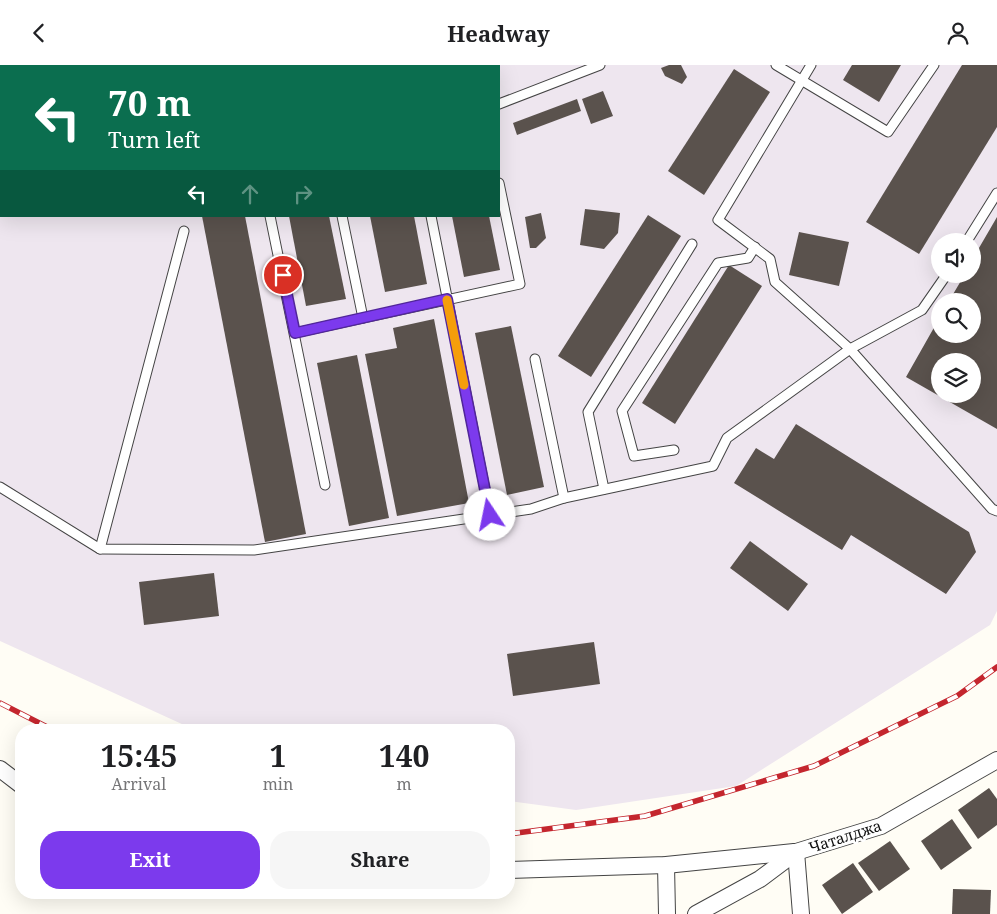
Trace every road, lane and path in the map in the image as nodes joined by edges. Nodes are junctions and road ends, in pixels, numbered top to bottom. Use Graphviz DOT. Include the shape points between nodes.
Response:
graph roads {
  1 [pos="600,65"];
  2 [pos="776,65"];
  3 [pos="811,65"];
  4 [pos="934,65"];
  5 [pos="802,81"];
  6 [pos="500,104"];
  7 [pos="500,188"];
  8 [pos="997,193"];
  9 [pos="270,217"];
  10 [pos="342,217"];
  11 [pos="431,217"];
  12 [pos="184,231"];
  13 [pos="972,233"];
  14 [pos="692,244"];
  15 [pos="755,247"];
  16 [pos="941,283"];
  17 [pos="447,299"];
  18 [pos="363,318"];
  19 [pos="295,333"];
  20 [pos="850,349"];
  21 [pos="535,359"];
  22 [pos="674,450"];
  23 [pos="325,485"];
  24 [pos="0,487"];
  25 [pos="604,489"];
  26 [pos="564,498"];
  27 [pos="997,511"];
  28 [pos="490,515"];
  29 [pos="100,549"];
  30 [pos="997,760"];
  31 [pos="0,769"];
  32 [pos="15,780"];
  33 [pos="796,852"];
  34 [pos="666,865"];
  35 [pos="515,870"];
  36 [pos="666,914"];
  37 [pos="696,914"];
  38 [pos="801,914"];
  1 -- 6 [label="lane"];
  2 -- 5 [label="lane"];
  3 -- 5 [label="lane"];
  4 -- 5 [label="lane" via="888,132"];
  5 -- 15 [label="lane" via="718,220"];
  7 -- 17 [label="lane" via="520,284"];
  8 -- 13 [label="lane"];
  9 -- 19 [label="lane"];
  10 -- 18 [label="lane"];
  11 -- 17 [label="lane"];
  12 -- 29 [label="lane"];
  14 -- 25 [label="lane" via="588,412"];
  15 -- 20 [label="lane" via="770,259 775,282"];
  15 -- 22 [label="lane" via="748,258 718,263 622,411 634,456"];
  16 -- 20 [label="lane" via="922,310"];
  17 -- 18 [label="lane"];
  17 -- 28 [label="lane"];
  18 -- 19 [label="lane"];
  19 -- 23 [label="lane"];
  20 -- 25 [label="lane" via="727,438 713,466"];
  20 -- 27 [label="lane"];
  21 -- 26 [label="lane"];
  24 -- 29 [label="lane"];
  25 -- 26 [label="lane"];
  26 -- 28 [label="lane" via="531,509"];
  28 -- 29 [label="lane" via="254,550"];
  30 -- 33 [label="street, Чаталджа" via="880,826"];
  31 -- 32 [label="street"];
  33 -- 34 [label="street"];
  33 -- 37 [label="street, Чаталджа" via="760,879"];
  33 -- 38 [label="street"];
  34 -- 35 [label="street"];
  34 -- 36 [label="street"];
}
